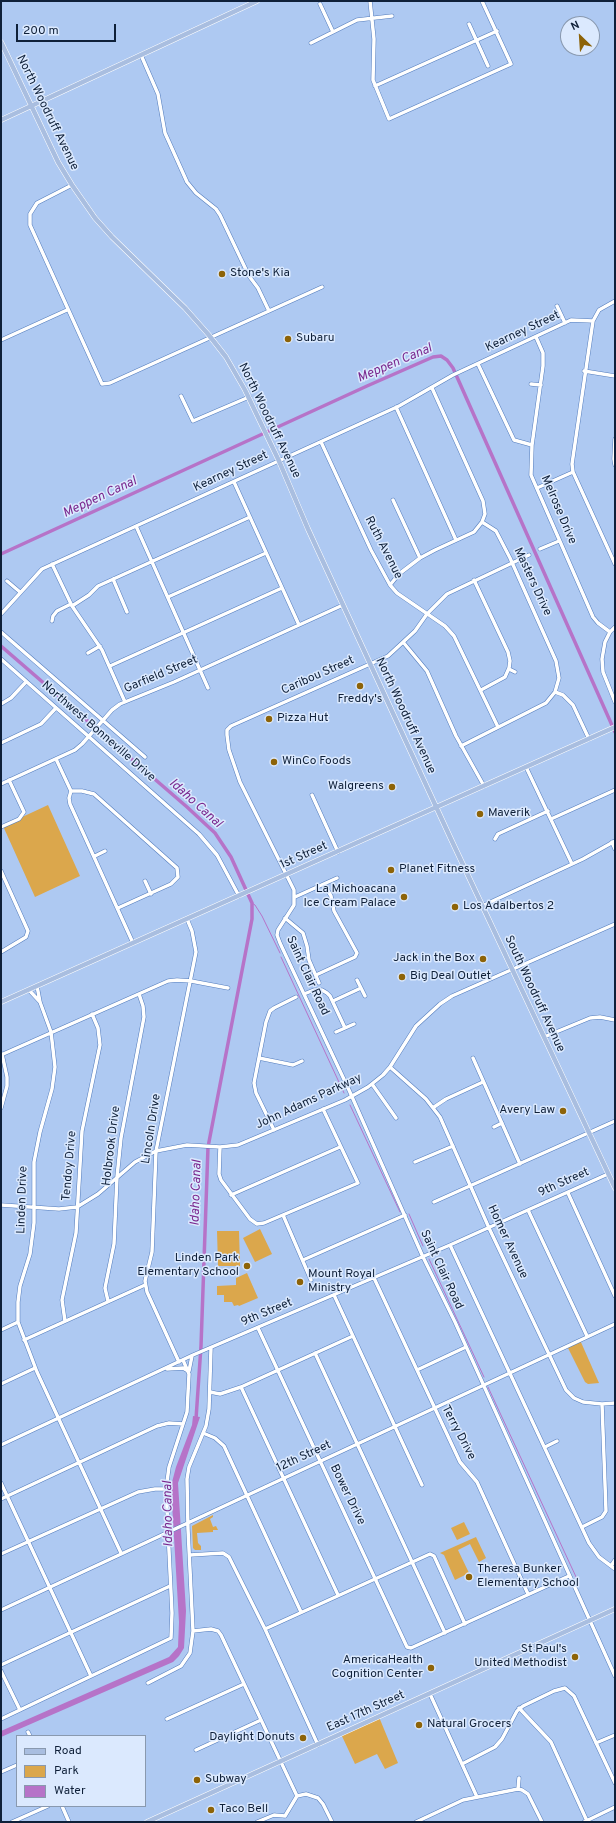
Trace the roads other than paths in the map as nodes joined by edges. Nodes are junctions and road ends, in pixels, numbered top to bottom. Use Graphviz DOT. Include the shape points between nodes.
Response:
graph roads {
  1 [pos="257,1"];
  2 [pos="370,1"];
  3 [pos="482,1"];
  4 [pos="320,4"];
  5 [pos="392,16"];
  6 [pos="372,18"];
  7 [pos="469,24"];
  8 [pos="497,31"];
  9 [pos="333,32"];
  10 [pos="476,40"];
  11 [pos="1,42"];
  12 [pos="311,43"];
  13 [pos="141,55"];
  14 [pos="488,66"];
  15 [pos="375,86"];
  16 [pos="31,106"];
  17 [pos="1,120"];
  18 [pos="72,185"];
  19 [pos="322,287"];
  20 [pos="615,301"];
  21 [pos="557,306"];
  22 [pos="67,310"];
  23 [pos="269,311"];
  24 [pos="592,321"];
  25 [pos="564,324"];
  26 [pos="536,337"];
  27 [pos="2,338"];
  28 [pos="211,338"];
  29 [pos="478,364"];
  30 [pos="584,371"];
  31 [pos="615,376"];
  32 [pos="531,384"];
  33 [pos="541,385"];
  34 [pos="432,388"];
  35 [pos="181,396"];
  36 [pos="249,397"];
  37 [pos="396,407"];
  38 [pos="615,439"];
  39 [pos="322,442"];
  40 [pos="532,445"];
  41 [pos="279,461"];
  42 [pos="615,465"];
  43 [pos="574,472"];
  44 [pos="234,482"];
  45 [pos="537,488"];
  46 [pos="393,500"];
  47 [pos="250,517"];
  48 [pos="482,522"];
  49 [pos="136,526"];
  50 [pos="456,540"];
  51 [pos="560,541"];
  52 [pos="540,549"];
  53 [pos="266,553"];
  54 [pos="529,555"];
  55 [pos="420,558"];
  56 [pos="152,561"];
  57 [pos="511,563"];
  58 [pos="52,564"];
  59 [pos="615,564"];
  60 [pos="113,579"];
  61 [pos="474,580"];
  62 [pos="7,581"];
  63 [pos="390,585"];
  64 [pos="282,588"];
  65 [pos="20,592"];
  66 [pos="168,598"];
  67 [pos="72,605"];
  68 [pos="343,605"];
  69 [pos="127,612"];
  70 [pos="1,614"];
  71 [pos="427,614"];
  72 [pos="52,621"];
  73 [pos="299,625"];
  74 [pos="615,627"];
  75 [pos="1,632"];
  76 [pos="184,632"];
  77 [pos="610,632"];
  78 [pos="403,642"];
  79 [pos="100,646"];
  80 [pos="88,653"];
  81 [pos="1,658"];
  82 [pos="370,664"];
  83 [pos="110,666"];
  84 [pos="200,669"];
  85 [pos="509,669"];
  86 [pos="515,672"];
  87 [pos="26,682"];
  88 [pos="208,688"];
  89 [pos="480,690"];
  90 [pos="555,692"];
  91 [pos="125,702"];
  92 [pos="615,702"];
  93 [pos="1,704"];
  94 [pos="56,708"];
  95 [pos="102,720"];
  96 [pos="498,727"];
  97 [pos="613,727"];
  98 [pos="89,737"];
  99 [pos="589,738"];
  100 [pos="1,743"];
  101 [pos="461,746"];
  102 [pos="145,758"];
  103 [pos="56,759"];
  104 [pos="526,767"];
  105 [pos="10,780"];
  106 [pos="1,784"];
  107 [pos="484,786"];
  108 [pos="615,790"];
  109 [pos="71,791"];
  110 [pos="312,795"];
  111 [pos="436,807"];
  112 [pos="548,811"];
  113 [pos="551,819"];
  114 [pos="1,827"];
  115 [pos="496,839"];
  116 [pos="613,842"];
  117 [pos="615,850"];
  118 [pos="105,851"];
  119 [pos="338,852"];
  120 [pos="95,856"];
  121 [pos="572,864"];
  122 [pos="1,871"];
  123 [pos="287,875"];
  124 [pos="337,878"];
  125 [pos="145,881"];
  126 [pos="324,884"];
  127 [pos="150,894"];
  128 [pos="241,895"];
  129 [pos="295,897"];
  130 [pos="482,906"];
  131 [pos="118,908"];
  132 [pos="285,918"];
  133 [pos="187,919"];
  134 [pos="615,924"];
  135 [pos="133,943"];
  136 [pos="1,952"];
  137 [pos="511,970"];
  138 [pos="316,975"];
  139 [pos="357,980"];
  140 [pos="191,981"];
  141 [pos="320,983"];
  142 [pos="37,986"];
  143 [pos="228,988"];
  144 [pos="360,988"];
  145 [pos="29,990"];
  146 [pos="139,994"];
  147 [pos="304,994"];
  148 [pos="365,996"];
  149 [pos="296,997"];
  150 [pos="332,1001"];
  151 [pos="1,1002"];
  152 [pos="40,1002"];
  153 [pos="92,1014"];
  154 [pos="615,1020"];
  155 [pos="354,1024"];
  156 [pos="345,1028"];
  157 [pos="51,1032"];
  158 [pos="336,1032"];
  159 [pos="544,1037"];
  160 [pos="1,1054"];
  161 [pos="259,1058"];
  162 [pos="473,1058"];
  163 [pos="302,1061"];
  164 [pos="390,1067"];
  165 [pos="483,1082"];
  166 [pos="372,1084"];
  167 [pos="351,1097"];
  168 [pos="434,1107"];
  169 [pos="1,1108"];
  170 [pos="323,1109"];
  171 [pos="396,1118"];
  172 [pos="615,1122"];
  173 [pos="502,1123"];
  174 [pos="494,1127"];
  175 [pos="274,1130"];
  176 [pos="590,1133"];
  177 [pos="220,1146"];
  178 [pos="453,1146"];
  179 [pos="340,1147"];
  180 [pos="156,1151"];
  181 [pos="415,1162"];
  182 [pos="520,1164"];
  183 [pos="608,1174"];
  184 [pos="117,1177"];
  185 [pos="471,1186"];
  186 [pos="615,1188"];
  187 [pos="568,1193"];
  188 [pos="232,1195"];
  189 [pos="434,1202"];
  190 [pos="1,1205"];
  191 [pos="35,1207"];
  192 [pos="77,1207"];
  193 [pos="528,1210"];
  194 [pos="283,1215"];
  195 [pos="404,1215"];
  196 [pos="489,1228"];
  197 [pos="450,1245"];
  198 [pos="423,1256"];
  199 [pos="303,1260"];
  200 [pos="374,1278"];
  201 [pos="311,1280"];
  202 [pos="145,1284"];
  203 [pos="334,1295"];
  204 [pos="318,1296"];
  205 [pos="615,1296"];
  206 [pos="108,1301"];
  207 [pos="320,1301"];
  208 [pos="65,1320"];
  209 [pos="18,1322"];
  210 [pos="615,1324"];
  211 [pos="258,1328"];
  212 [pos="1,1330"];
  213 [pos="353,1336"];
  214 [pos="587,1336"];
  215 [pos="24,1340"];
  216 [pos="466,1347"];
  217 [pos="211,1348"];
  218 [pos="315,1353"];
  219 [pos="193,1355"];
  220 [pos="548,1355"];
  221 [pos="181,1361"];
  222 [pos="35,1368"];
  223 [pos="164,1369"];
  224 [pos="278,1370"];
  225 [pos="417,1370"];
  226 [pos="188,1372"];
  227 [pos="509,1373"];
  228 [pos="1,1384"];
  229 [pos="483,1385"];
  230 [pos="241,1387"];
  231 [pos="210,1392"];
  232 [pos="615,1403"];
  233 [pos="602,1404"];
  234 [pos="434,1408"];
  235 [pos="58,1418"];
  236 [pos="183,1424"];
  237 [pos="394,1426"];
  238 [pos="203,1433"];
  239 [pos="557,1441"];
  240 [pos="357,1444"];
  241 [pos="1,1445"];
  242 [pos="545,1447"];
  243 [pos="319,1461"];
  244 [pos="78,1463"];
  245 [pos="283,1478"];
  246 [pos="1,1483"];
  247 [pos="422,1485"];
  248 [pos="166,1489"];
  249 [pos="246,1495"];
  250 [pos="7,1496"];
  251 [pos="1,1499"];
  252 [pos="100,1509"];
  253 [pos="188,1522"];
  254 [pos="582,1527"];
  255 [pos="167,1532"];
  256 [pos="28,1542"];
  257 [pos="121,1553"];
  258 [pos="1,1554"];
  259 [pos="190,1555"];
  260 [pos="615,1560"];
  261 [pos="413,1562"];
  262 [pos="611,1566"];
  263 [pos="615,1569"];
  264 [pos="569,1576"];
  265 [pos="375,1578"];
  266 [pos="170,1586"];
  267 [pos="50,1587"];
  268 [pos="528,1594"];
  269 [pos="338,1595"];
  270 [pos="615,1609"];
  271 [pos="1,1610"];
  272 [pos="301,1612"];
  273 [pos="590,1621"];
  274 [pos="465,1624"];
  275 [pos="265,1628"];
  276 [pos="193,1631"];
  277 [pos="71,1632"];
  278 [pos="445,1633"];
  279 [pos="1,1665"];
  280 [pos="1,1671"];
  281 [pos="91,1676"];
  282 [pos="615,1676"];
  283 [pos="148,1683"];
  284 [pos="244,1684"];
  285 [pos="430,1694"];
  286 [pos="520,1708"];
  287 [pos="20,1710"];
  288 [pos="1,1719"];
  289 [pos="167,1719"];
  290 [pos="262,1720"];
  291 [pos="615,1735"];
  292 [pos="596,1743"];
  293 [pos="318,1745"];
  294 [pos="196,1750"];
  295 [pos="281,1762"];
  296 [pos="462,1764"];
  297 [pos="16,1765"];
  298 [pos="1,1772"];
  299 [pos="519,1778"];
  300 [pos="615,1783"];
  301 [pos="518,1789"];
  302 [pos="297,1796"];
  303 [pos="477,1797"];
  304 [pos="46,1807"];
  305 [pos="62,1807"];
  306 [pos="615,1807"];
  307 [pos="285,1816"];
  308 [pos="586,1821"];
  309 [pos="12,1822"];
  310 [pos="69,1822"];
  311 [pos="149,1822"];
  312 [pos="257,1822"];
  313 [pos="288,1822"];
  314 [pos="332,1822"];
  315 [pos="416,1822"];
  316 [pos="542,1822"];
  1 -- 13 [label="main road"];
  2 -- 6 [label="street"];
  3 -- 8 [label="street"];
  4 -- 9 [label="street"];
  5 -- 6 [label="street"];
  6 -- 9 [label="street" via="357,20"];
  6 -- 15 [label="street"];
  7 -- 10 [label="street"];
  8 -- 10 [label="street"];
  8 -- 15 [label="street" via="511,64 410,110 389,119"];
  9 -- 12 [label="street"];
  10 -- 14 [label="street"];
  10 -- 15 [label="street"];
  11 -- 16 [label="main road, North Woodruff Avenue"];
  13 -- 16 [label="main road"];
  13 -- 23 [label="street" via="158,94 165,133 187,182 220,215"];
  16 -- 17 [label="main road"];
  16 -- 18 [label="main road, North Woodruff Avenue"];
  18 -- 22 [label="street" via="37,203 29,218 33,234"];
  18 -- 28 [label="main road, North Woodruff Avenue" via="112,237 185,308"];
  19 -- 23 [label="street"];
  20 -- 24 [label="street" via="599,310"];
  21 -- 25 [label="street"];
  22 -- 27 [label="street"];
  22 -- 28 [label="street" via="102,384 110,383"];
  23 -- 28 [label="street"];
  24 -- 25 [label="street, Kearney Street" via="571,320"];
  24 -- 30 [label="street"];
  25 -- 26 [label="street, Kearney Street"];
  26 -- 29 [label="street, Kearney Street"];
  26 -- 33 [label="street, Melrose Drive" via="543,353"];
  28 -- 36 [label="main road, North Woodruff Avenue" via="226,357"];
  29 -- 34 [label="street, Kearney Street"];
  29 -- 40 [label="street" via="514,440"];
  30 -- 31 [label="street"];
  30 -- 43 [label="street" via="572,454"];
  32 -- 33 [label="street"];
  33 -- 40 [label="street, Melrose Drive"];
  34 -- 37 [label="street, Kearney Street"];
  34 -- 48 [label="street" via="483,501 485,514"];
  35 -- 36 [label="street" via="193,421"];
  36 -- 41 [label="main road, North Woodruff Avenue"];
  37 -- 39 [label="street, Kearney Street"];
  37 -- 50 [label="street"];
  38 -- 42 [label="street"];
  39 -- 41 [label="street, Kearney Street"];
  39 -- 63 [label="street, Ruth Avenue" via="371,550"];
  40 -- 45 [label="street, Melrose Drive" via="531,475"];
  41 -- 44 [label="street, Kearney Street"];
  41 -- 68 [label="main road, North Woodruff Avenue"];
  43 -- 45 [label="street"];
  43 -- 59 [label="street"];
  44 -- 47 [label="street"];
  44 -- 49 [label="street, Kearney Street"];
  45 -- 51 [label="street, Melrose Drive"];
  46 -- 55 [label="street"];
  47 -- 53 [label="street"];
  47 -- 56 [label="street"];
  48 -- 50 [label="street" via="474,532"];
  48 -- 57 [label="street, Masters Drive" via="496,531"];
  49 -- 56 [label="street"];
  49 -- 58 [label="street, Kearney Street"];
  50 -- 55 [label="street"];
  51 -- 52 [label="street"];
  51 -- 77 [label="street, Melrose Drive" via="593,617"];
  53 -- 64 [label="street"];
  53 -- 66 [label="street"];
  54 -- 57 [label="street, Caribou Street"];
  55 -- 63 [label="street" via="399,574"];
  56 -- 60 [label="street"];
  56 -- 66 [label="street"];
  57 -- 61 [label="street, Caribou Street"];
  57 -- 90 [label="street, Masters Drive" via="556,661 559,678"];
  58 -- 65 [label="street, Kearney Street" via="42,568"];
  58 -- 67 [label="street"];
  60 -- 67 [label="street" via="98,586"];
  60 -- 69 [label="street"];
  61 -- 71 [label="street, Caribou Street" via="447,594"];
  61 -- 85 [label="street" via="508,652"];
  62 -- 65 [label="street"];
  63 -- 71 [label="street, Ruth Avenue"];
  64 -- 73 [label="street"];
  64 -- 76 [label="street"];
  65 -- 70 [label="street, Kearney Street"];
  66 -- 76 [label="street"];
  67 -- 72 [label="street" via="57,611"];
  67 -- 79 [label="street"];
  68 -- 73 [label="street, Garfield Street"];
  68 -- 82 [label="main road, North Woodruff Avenue"];
  71 -- 78 [label="street, Caribou Street"];
  71 -- 89 [label="street, Ruth Avenue" via="445,626 454,636"];
  73 -- 84 [label="street, Garfield Street"];
  74 -- 77 [label="street"];
  75 -- 95 [label="street"];
  76 -- 83 [label="street"];
  76 -- 84 [label="street"];
  77 -- 92 [label="street" via="602,654 602,667"];
  78 -- 82 [label="street, Caribou Street" via="388,656"];
  78 -- 101 [label="street" via="427,671"];
  79 -- 80 [label="street"];
  79 -- 83 [label="street"];
  81 -- 87 [label="street, Northwest Bonneville Drive"];
  82 -- 111 [label="main road, North Woodruff Avenue"];
  82 -- 123 [label="street, Caribou Street" via="227,729 236,773"];
  83 -- 91 [label="street"];
  84 -- 88 [label="street"];
  84 -- 91 [label="street, Garfield Street"];
  85 -- 86 [label="street"];
  85 -- 89 [label="street" via="502,680"];
  87 -- 93 [label="street" via="11,698"];
  87 -- 94 [label="street, Northwest Bonneville Drive"];
  89 -- 96 [label="street, Ruth Avenue"];
  90 -- 96 [label="street" via="543,705"];
  90 -- 99 [label="street" via="563,695 573,706"];
  91 -- 95 [label="street, Garfield Street"];
  94 -- 98 [label="street, Northwest Bonneville Drive"];
  94 -- 100 [label="street" via="41,724"];
  95 -- 98 [label="street, Garfield Street"];
  95 -- 102 [label="street"];
  96 -- 101 [label="street"];
  97 -- 99 [label="main road, 1st Street"];
  98 -- 103 [label="street, Garfield Street" via="75,750"];
  98 -- 128 [label="street, Northwest Bonneville Drive" via="199,834 217,855"];
  99 -- 104 [label="main road, 1st Street"];
  101 -- 107 [label="street"];
  103 -- 105 [label="street, Garfield Street"];
  103 -- 109 [label="street"];
  104 -- 107 [label="main road, 1st Street"];
  104 -- 112 [label="street"];
  105 -- 106 [label="street, Garfield Street"];
  105 -- 114 [label="street" via="24,812 19,819"];
  107 -- 111 [label="main road, 1st Street"];
  108 -- 113 [label="street"];
  109 -- 120 [label="street" via="70,804"];
  109 -- 127 [label="street" via="94,794 177,868 178,877 174,882"];
  110 -- 119 [label="street"];
  111 -- 119 [label="main road, 1st Street"];
  111 -- 130 [label="main road, South Woodruff Avenue"];
  112 -- 113 [label="street"];
  112 -- 115 [label="street" via="498,834"];
  113 -- 121 [label="street"];
  116 -- 117 [label="street"];
  116 -- 121 [label="street"];
  118 -- 120 [label="street"];
  119 -- 123 [label="main road, 1st Street"];
  120 -- 131 [label="street"];
  121 -- 130 [label="street"];
  122 -- 136 [label="street" via="28,929 26,937"];
  123 -- 128 [label="main road, 1st Street"];
  123 -- 129 [label="street"];
  124 -- 126 [label="street"];
  125 -- 127 [label="street"];
  126 -- 129 [label="street"];
  126 -- 138 [label="street" via="334,911 357,953 355,957"];
  127 -- 131 [label="street"];
  128 -- 133 [label="main road, 1st Street"];
  129 -- 132 [label="street, Saint Clair Road" via="294,905"];
  130 -- 137 [label="main road, South Woodruff Avenue"];
  131 -- 135 [label="street"];
  132 -- 138 [label="street" via="303,933 309,960"];
  132 -- 147 [label="street, Saint Clair Road" via="278,930 278,939"];
  133 -- 135 [label="main road, 1st Street"];
  133 -- 140 [label="street, Lincoln Drive" via="196,952"];
  134 -- 137 [label="street, John Adams Parkway"];
  135 -- 142 [label="main road, 1st Street"];
  137 -- 159 [label="main road, South Woodruff Avenue"];
  137 -- 164 [label="street, John Adams Parkway" via="452,996 432,1009 411,1032"];
  138 -- 141 [label="street"];
  139 -- 144 [label="street"];
  140 -- 143 [label="street"];
  140 -- 146 [label="street" via="168,981"];
  140 -- 180 [label="street, Lincoln Drive"];
  142 -- 145 [label="main road, 1st Street"];
  142 -- 152 [label="street, Linden Drive"];
  144 -- 148 [label="street"];
  144 -- 150 [label="street"];
  145 -- 151 [label="main road, 1st Street"];
  145 -- 152 [label="street, Linden Drive"];
  146 -- 153 [label="street"];
  146 -- 184 [label="street, Holbrook Drive" via="144,1006 144,1017 120,1138"];
  147 -- 150 [label="street" via="322,990"];
  147 -- 167 [label="street, Saint Clair Road"];
  149 -- 161 [label="street" via="270,1011"];
  150 -- 156 [label="street"];
  152 -- 157 [label="street, Linden Drive"];
  153 -- 157 [label="street"];
  153 -- 192 [label="street, Tendoy Drive" via="98,1028 100,1045 82,1131"];
  154 -- 159 [label="street" via="600,1017 583,1020"];
  155 -- 156 [label="street"];
  156 -- 158 [label="street"];
  157 -- 160 [label="street"];
  157 -- 191 [label="street, Linden Drive" via="55,1067 34,1162"];
  159 -- 176 [label="main road, South Woodruff Avenue"];
  160 -- 169 [label="street" via="7,1077"];
  161 -- 163 [label="street" via="293,1065"];
  161 -- 175 [label="street" via="254,1088"];
  162 -- 165 [label="street"];
  164 -- 166 [label="street, John Adams Parkway"];
  164 -- 168 [label="street, Homer Avenue"];
  165 -- 168 [label="street"];
  165 -- 173 [label="street"];
  166 -- 167 [label="street, John Adams Parkway"];
  166 -- 171 [label="street"];
  167 -- 170 [label="street, John Adams Parkway"];
  167 -- 195 [label="street, Saint Clair Road"];
  168 -- 178 [label="street, Homer Avenue"];
  170 -- 175 [label="street, John Adams Parkway"];
  170 -- 179 [label="street"];
  172 -- 176 [label="street"];
  173 -- 174 [label="street"];
  173 -- 182 [label="street"];
  175 -- 177 [label="street, John Adams Parkway" via="238,1145"];
  176 -- 182 [label="street"];
  176 -- 183 [label="main road, South Woodruff Avenue"];
  177 -- 180 [label="street, John Adams Parkway" via="181,1146"];
  177 -- 188 [label="street" via="220,1177"];
  178 -- 181 [label="street"];
  178 -- 185 [label="street, Homer Avenue"];
  179 -- 188 [label="street"];
  179 -- 194 [label="street" via="358,1183"];
  180 -- 184 [label="street, John Adams Parkway" via="135,1162"];
  180 -- 202 [label="street, Lincoln Drive" via="152,1252"];
  182 -- 185 [label="street"];
  183 -- 186 [label="main road, South Woodruff Avenue"];
  183 -- 187 [label="street, 9th Street"];
  184 -- 192 [label="street, John Adams Parkway" via="90,1200"];
  184 -- 206 [label="street, Holbrook Drive" via="114,1244 105,1288"];
  185 -- 189 [label="street"];
  185 -- 196 [label="street, Homer Avenue"];
  187 -- 193 [label="street, 9th Street"];
  187 -- 205 [label="street"];
  188 -- 194 [label="street" via="256,1224"];
  190 -- 191 [label="street, John Adams Parkway"];
  191 -- 192 [label="street, John Adams Parkway"];
  191 -- 209 [label="street, Linden Drive" via="32,1244 20,1286"];
  192 -- 208 [label="street, Tendoy Drive" via="76,1233 62,1300"];
  193 -- 196 [label="street, 9th Street"];
  193 -- 214 [label="street"];
  194 -- 199 [label="street"];
  195 -- 198 [label="street, Saint Clair Road"];
  195 -- 199 [label="street"];
  196 -- 197 [label="street, 9th Street"];
  196 -- 220 [label="street, Homer Avenue"];
  197 -- 198 [label="street, 9th Street"];
  197 -- 227 [label="street"];
  198 -- 200 [label="street, 9th Street"];
  198 -- 216 [label="street, Saint Clair Road"];
  199 -- 201 [label="street"];
  200 -- 203 [label="street, 9th Street"];
  200 -- 225 [label="street, Terry Drive"];
  202 -- 206 [label="street"];
  202 -- 221 [label="street"];
  203 -- 207 [label="street, 9th Street"];
  203 -- 213 [label="street"];
  204 -- 207 [label="street"];
  206 -- 208 [label="street"];
  207 -- 211 [label="street, 9th Street"];
  208 -- 215 [label="street"];
  209 -- 212 [label="street"];
  209 -- 215 [label="street, Linden Drive"];
  210 -- 214 [label="street, 12th Street"];
  211 -- 217 [label="street, 9th Street"];
  211 -- 224 [label="street, Bower Drive"];
  213 -- 218 [label="street"];
  213 -- 237 [label="street"];
  214 -- 220 [label="street, 12th Street"];
  215 -- 222 [label="street, Linden Drive"];
  216 -- 225 [label="street"];
  216 -- 229 [label="street, Saint Clair Road"];
  217 -- 219 [label="street, 9th Street"];
  217 -- 231 [label="street"];
  218 -- 224 [label="street"];
  218 -- 240 [label="street"];
  219 -- 221 [label="street, 9th Street"];
  219 -- 226 [label="street"];
  220 -- 227 [label="street, 12th Street"];
  220 -- 233 [label="street, Homer Avenue" via="568,1394 583,1402"];
  221 -- 223 [label="street, 9th Street"];
  221 -- 226 [label="street"];
  222 -- 228 [label="street"];
  222 -- 235 [label="street, Linden Drive"];
  223 -- 226 [label="street" via="183,1368"];
  223 -- 235 [label="street, 9th Street"];
  224 -- 230 [label="street"];
  224 -- 243 [label="street, Bower Drive"];
  225 -- 234 [label="street, Terry Drive"];
  226 -- 236 [label="street" via="187,1412"];
  227 -- 229 [label="street, 12th Street"];
  227 -- 242 [label="street"];
  229 -- 234 [label="street, 12th Street"];
  229 -- 264 [label="street, Saint Clair Road"];
  230 -- 231 [label="street" via="220,1394"];
  230 -- 245 [label="street"];
  231 -- 238 [label="street" via="209,1410"];
  232 -- 233 [label="street, Homer Avenue"];
  233 -- 254 [label="street" via="606,1511 602,1517"];
  234 -- 237 [label="street, 12th Street"];
  234 -- 268 [label="street, Terry Drive" via="460,1462 477,1482"];
  235 -- 241 [label="street, 9th Street"];
  235 -- 244 [label="street, Linden Drive"];
  236 -- 244 [label="street" via="158,1426"];
  236 -- 248 [label="street" via="169,1467"];
  237 -- 240 [label="street, 12th Street"];
  237 -- 247 [label="street"];
  238 -- 249 [label="street" via="215,1438 224,1446"];
  238 -- 253 [label="street" via="188,1473"];
  239 -- 242 [label="street"];
  240 -- 243 [label="street, 12th Street"];
  240 -- 261 [label="street"];
  242 -- 254 [label="street"];
  243 -- 245 [label="street, 12th Street"];
  243 -- 265 [label="street, Bower Drive"];
  244 -- 250 [label="street"];
  244 -- 252 [label="street, Linden Drive"];
  245 -- 249 [label="street, 12th Street"];
  245 -- 269 [label="street"];
  246 -- 250 [label="street"];
  248 -- 252 [label="street" via="138,1492"];
  248 -- 255 [label="street"];
  249 -- 253 [label="street, 12th Street"];
  249 -- 272 [label="street"];
  250 -- 251 [label="street"];
  250 -- 256 [label="street"];
  252 -- 256 [label="street"];
  252 -- 257 [label="street, Linden Drive"];
  253 -- 255 [label="street, 12th Street"];
  253 -- 259 [label="street"];
  254 -- 262 [label="street" via="594,1552"];
  255 -- 257 [label="street, 12th Street"];
  255 -- 266 [label="street"];
  256 -- 258 [label="street"];
  256 -- 267 [label="street"];
  257 -- 267 [label="street, 12th Street"];
  259 -- 275 [label="street" via="223,1553 229,1557"];
  259 -- 276 [label="street"];
  260 -- 262 [label="street"];
  261 -- 265 [label="street"];
  261 -- 274 [label="street" via="432,1554"];
  261 -- 278 [label="street"];
  262 -- 263 [label="street"];
  264 -- 268 [label="street"];
  264 -- 273 [label="street, Saint Clair Road"];
  265 -- 269 [label="street"];
  265 -- 278 [label="street, Bower Drive" via="409,1649"];
  266 -- 277 [label="street"];
  266 -- 281 [label="street" via="171,1638"];
  267 -- 271 [label="street, 12th Street"];
  267 -- 277 [label="street"];
  268 -- 274 [label="street"];
  269 -- 272 [label="street"];
  270 -- 273 [label="main road, East 17th Street"];
  272 -- 275 [label="street"];
  273 -- 282 [label="street, Saint Clair Road"];
  273 -- 285 [label="main road, East 17th Street"];
  274 -- 278 [label="street"];
  275 -- 293 [label="street"];
  276 -- 283 [label="street" via="190,1653 186,1661 175,1670"];
  276 -- 284 [label="street" via="218,1631"];
  277 -- 279 [label="street"];
  277 -- 281 [label="street"];
  280 -- 287 [label="street"];
  281 -- 287 [label="street"];
  284 -- 289 [label="street"];
  284 -- 290 [label="street"];
  285 -- 293 [label="main road, East 17th Street"];
  285 -- 296 [label="street"];
  286 -- 292 [label="street" via="554,1691 569,1690"];
  286 -- 296 [label="street" via="495,1747"];
  286 -- 308 [label="street" via="551,1742"];
  287 -- 288 [label="street"];
  290 -- 294 [label="street"];
  290 -- 295 [label="street"];
  291 -- 292 [label="street"];
  292 -- 300 [label="street"];
  293 -- 295 [label="main road, East 17th Street"];
  295 -- 302 [label="street"];
  295 -- 311 [label="main road, East 17th Street"];
  296 -- 303 [label="street"];
  297 -- 298 [label="street"];
  299 -- 301 [label="street"];
  301 -- 303 [label="street"];
  301 -- 316 [label="street" via="528,1794"];
  302 -- 307 [label="street"];
  302 -- 314 [label="street" via="306,1794 318,1798"];
  303 -- 315 [label="street" via="463,1800"];
  304 -- 309 [label="street"];
  305 -- 310 [label="street"];
  306 -- 308 [label="street"];
  307 -- 312 [label="street" via="274,1815"];
  307 -- 313 [label="street"];
}
